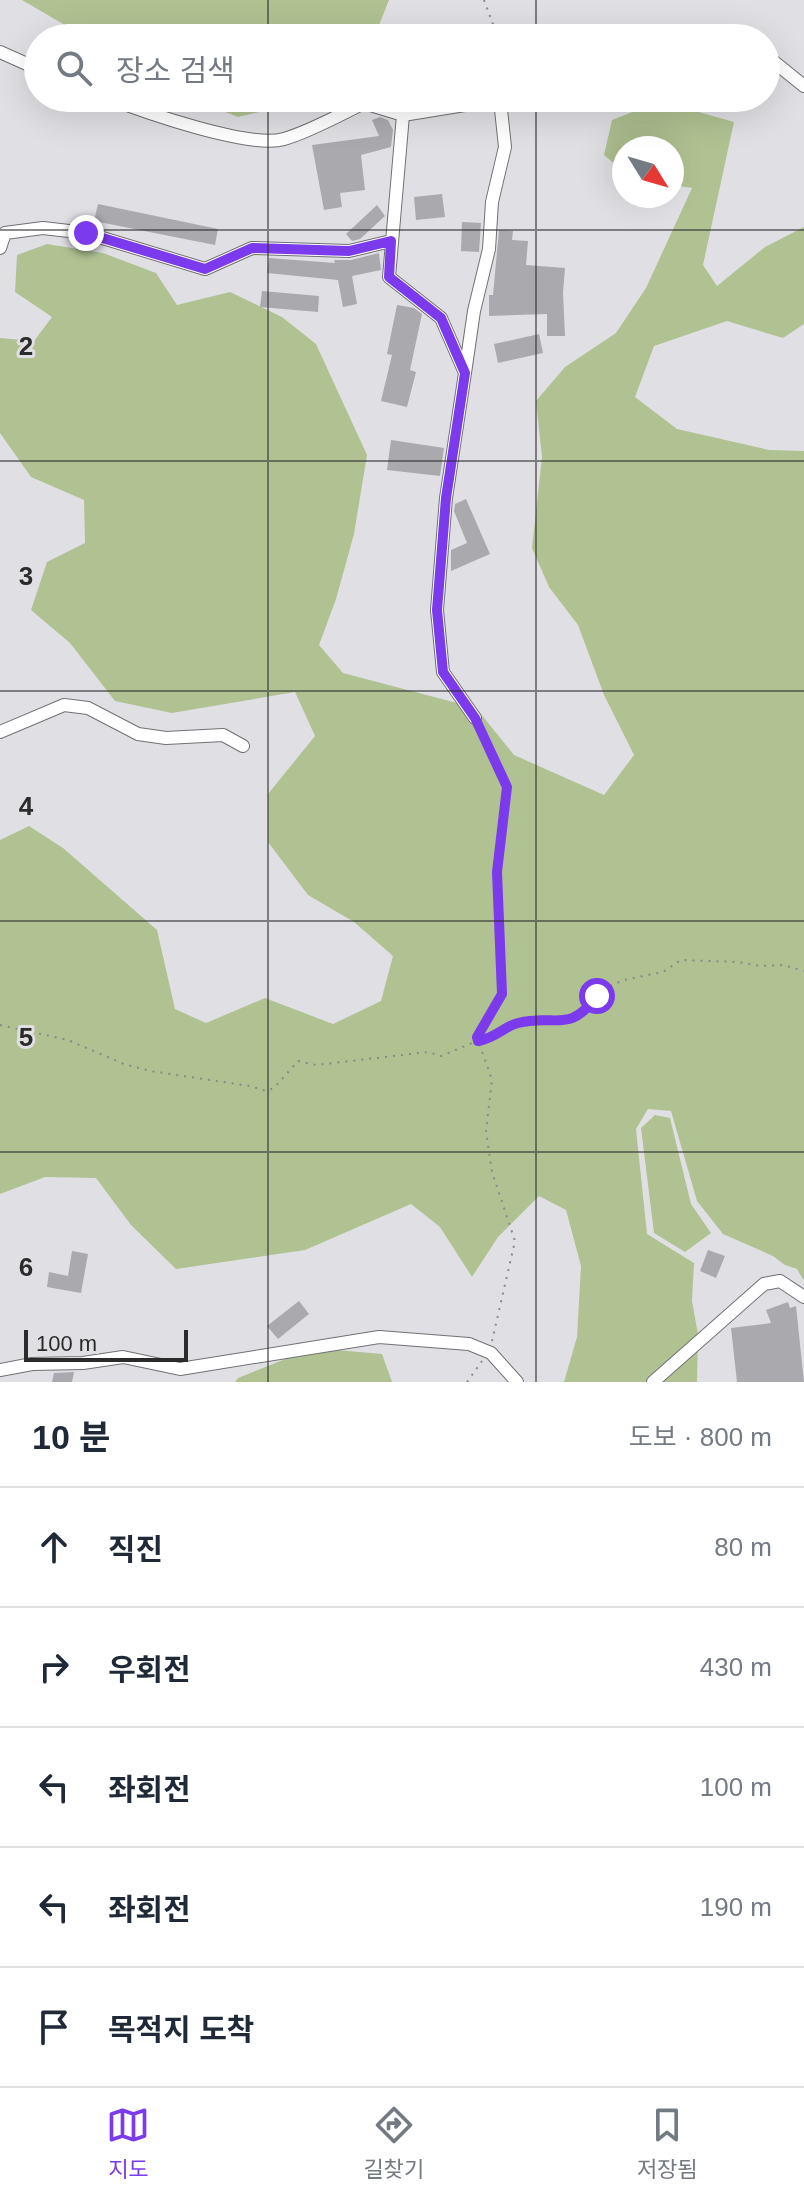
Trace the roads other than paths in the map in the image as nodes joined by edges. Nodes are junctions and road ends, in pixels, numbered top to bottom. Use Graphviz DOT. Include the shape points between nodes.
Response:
graph roads {
  1 [pos="0,52"];
  2 [pos="24,63"];
  3 [pos="780,67"];
  4 [pos="804,86"];
  5 [pos="150,112"];
  6 [pos="344,112"];
  7 [pos="393,112"];
  8 [pos="422,112"];
  9 [pos="504,112"];
  10 [pos="403,115"];
  11 [pos="391,241"];
  12 [pos="0,248"];
  13 [pos="465,373"];
  14 [pos="475,718"];
  15 [pos="0,732"];
  16 [pos="243,746"];
  17 [pos="804,1297"];
  18 [pos="0,1370"];
  19 [pos="517,1382"];
  20 [pos="653,1382"];
  1 -- 2 [label="street"];
  3 -- 4 [label="street"];
  5 -- 6 [label="street" via="197,128 282,140"];
  7 -- 10 [label="street"];
  8 -- 10 [label="street"];
  9 -- 13 [label="street" via="505,147"];
  10 -- 11 [label="street"];
  11 -- 12 [label="street" via="349,251 252,248 205,269 86,233 43,228 5,233"];
  11 -- 13 [label="street" via="389,277 441,318"];
  13 -- 14 [label="street" via="446,498 437,610 443,672"];
  15 -- 16 [label="street" via="64,705 88,708 138,734 223,735"];
  17 -- 20 [label="street" via="780,1281 764,1284"];
  18 -- 19 [label="street" via="123,1357 180,1369 379,1337 469,1344 489,1352"];
}
